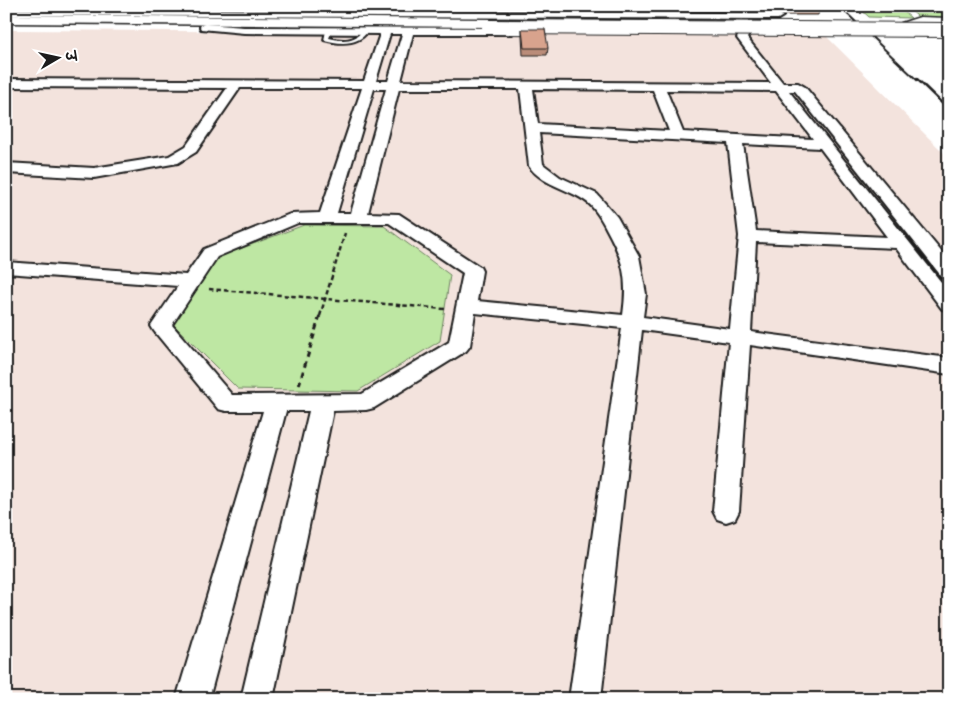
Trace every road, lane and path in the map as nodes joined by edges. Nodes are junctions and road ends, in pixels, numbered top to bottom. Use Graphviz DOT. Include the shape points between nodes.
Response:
graph roads {
  1 [pos="376,6"];
  2 [pos="771,6"];
  3 [pos="164,10"];
  4 [pos="224,10"];
  5 [pos="6,12"];
  6 [pos="365,13"];
  7 [pos="514,13"];
  8 [pos="288,14"];
  9 [pos="300,18"];
  10 [pos="782,18"];
  11 [pos="6,19"];
  12 [pos="270,21"];
  13 [pos="6,25"];
  14 [pos="489,25"];
  15 [pos="906,26"];
  16 [pos="205,27"];
  17 [pos="386,31"];
  18 [pos="408,31"];
  19 [pos="948,31"];
  20 [pos="746,32"];
  21 [pos="6,83"];
  22 [pos="236,84"];
  23 [pos="369,85"];
  24 [pos="394,85"];
  25 [pos="526,85"];
  26 [pos="658,86"];
  27 [pos="780,87"];
  28 [pos="798,87"];
  29 [pos="531,128"];
  30 [pos="676,136"];
  31 [pos="735,139"];
  32 [pos="824,144"];
  33 [pos="6,168"];
  34 [pos="327,218"];
  35 [pos="354,218"];
  36 [pos="748,236"];
  37 [pos="901,243"];
  38 [pos="6,267"];
  39 [pos="949,273"];
  40 [pos="6,280"];
  41 [pos="187,287"];
  42 [pos="325,299"];
  43 [pos="949,305"];
  44 [pos="466,308"];
  45 [pos="632,322"];
  46 [pos="740,336"];
  47 [pos="949,366"];
  48 [pos="323,402"];
  49 [pos="286,403"];
  50 [pos="726,511"];
  51 [pos="192,699"];
  52 [pos="257,699"];
  53 [pos="585,699"];
  1 -- 6 [label="street" via="374,11"];
  2 -- 10 [label="street"];
  3 -- 4 [label="street"];
  3 -- 5 [label="street"];
  4 -- 8 [label="street"];
  6 -- 7 [label="street"];
  6 -- 8 [label="street"];
  6 -- 9 [label="street"];
  7 -- 10 [label="street"];
  8 -- 9 [label="street"];
  9 -- 12 [label="street"];
  10 -- 20 [label="street" via="802,32"];
  11 -- 12 [label="street"];
  12 -- 14 [label="street"];
  13 -- 16 [label="street"];
  14 -- 16 [label="street"];
  14 -- 19 [label="street, bridge"];
  15 -- 19 [label="street" via="920,21"];
  16 -- 17 [label="street"];
  17 -- 18 [label="street"];
  17 -- 23 [label="street"];
  18 -- 20 [label="street"];
  18 -- 24 [label="street"];
  20 -- 27 [label="street" via="742,38"];
  20 -- 28 [label="street" via="759,38"];
  21 -- 22 [label="street"];
  22 -- 23 [label="street"];
  22 -- 33 [label="street" via="191,149 172,160 94,173"];
  23 -- 24 [label="street"];
  23 -- 34 [label="street"];
  24 -- 25 [label="street"];
  24 -- 35 [label="street"];
  25 -- 26 [label="street"];
  25 -- 29 [label="street"];
  26 -- 27 [label="street"];
  26 -- 30 [label="street"];
  27 -- 28 [label="street"];
  27 -- 32 [label="street"];
  28 -- 39 [label="street"];
  29 -- 30 [label="street"];
  29 -- 45 [label="street" via="536,166 555,180 590,197 609,217 630,256 636,294"];
  30 -- 31 [label="street"];
  31 -- 32 [label="street"];
  31 -- 36 [label="street"];
  32 -- 37 [label="street"];
  34 -- 35 [label="street"];
  34 -- 41 [label="street" via="296,218 210,253"];
  35 -- 42 [label="path"];
  35 -- 44 [label="street" via="393,218 473,271"];
  36 -- 37 [label="street"];
  36 -- 46 [label="street"];
  37 -- 43 [label="street"];
  38 -- 41 [label="street"];
  40 -- 41 [label="street"];
  41 -- 42 [label="path"];
  41 -- 49 [label="street" via="161,326 220,396 226,403"];
  42 -- 44 [label="path"];
  42 -- 49 [label="path"];
  44 -- 45 [label="street"];
  44 -- 48 [label="street" via="459,346 366,402"];
  45 -- 46 [label="street"];
  45 -- 53 [label="street"];
  46 -- 47 [label="street"];
  46 -- 50 [label="street"];
  48 -- 49 [label="street"];
  48 -- 52 [label="street"];
  49 -- 51 [label="street"];
}
